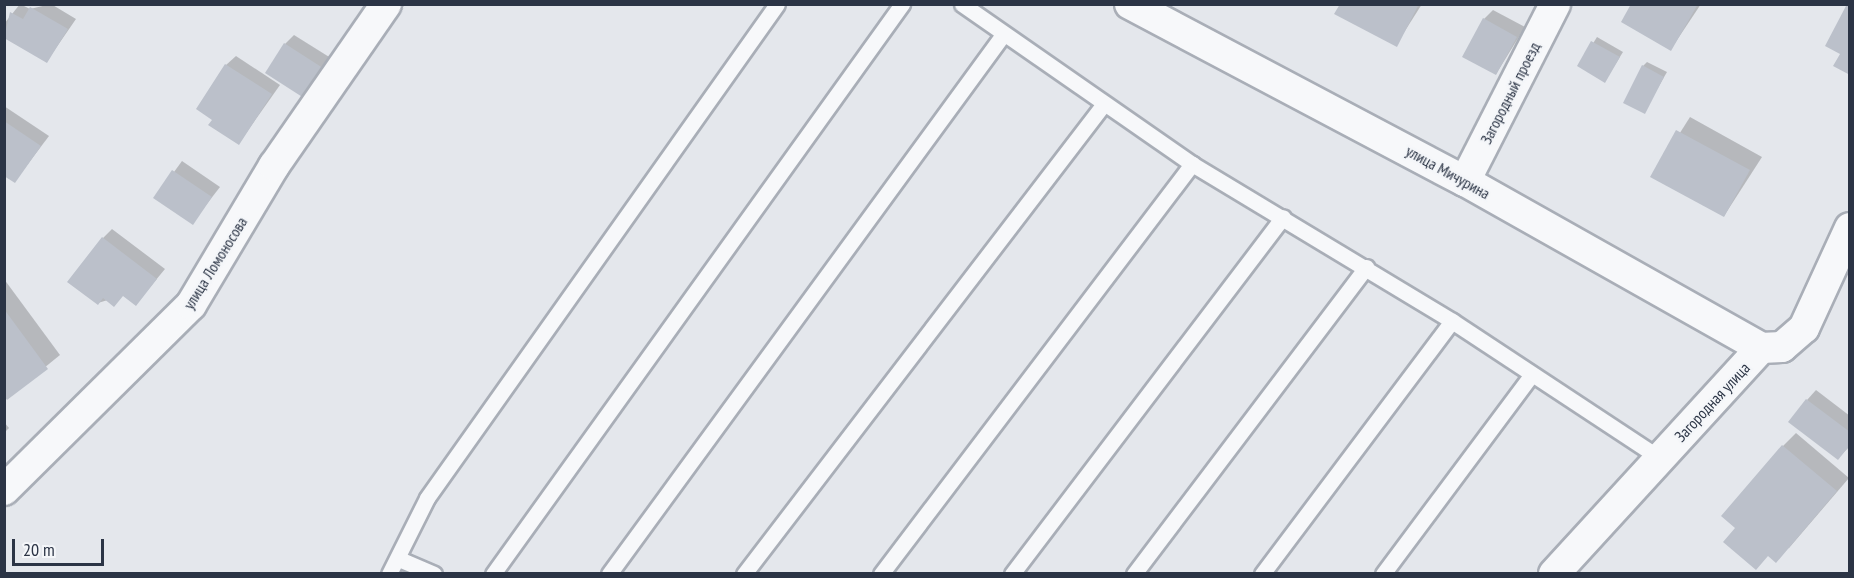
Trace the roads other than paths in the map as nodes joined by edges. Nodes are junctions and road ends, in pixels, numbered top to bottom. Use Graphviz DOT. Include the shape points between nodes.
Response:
graph roads {
  1 [pos="387,4"];
  2 [pos="777,4"];
  3 [pos="902,4"];
  4 [pos="962,4"];
  5 [pos="1555,4"];
  6 [pos="1143,6"];
  7 [pos="1002,36"];
  8 [pos="1103,105"];
  9 [pos="1192,164"];
  10 [pos="1465,181"];
  11 [pos="1283,217"];
  12 [pos="1850,228"];
  13 [pos="1366,267"];
  14 [pos="1452,321"];
  15 [pos="1761,348"];
  16 [pos="1532,374"];
  17 [pos="1660,458"];
  18 [pos="4,490"];
  19 [pos="399,560"];
  20 [pos="1570,568"];
  21 [pos="389,573"];
  22 [pos="434,573"];
  23 [pos="494,573"];
  24 [pos="609,573"];
  25 [pos="744,573"];
  26 [pos="881,573"];
  27 [pos="1012,573"];
  28 [pos="1134,573"];
  29 [pos="1262,573"];
  30 [pos="1383,573"];
  1 -- 18 [label="street, улица Ломоносова" via="274,166 191,305"];
  2 -- 19 [label="lane" via="427,498"];
  3 -- 23 [label="lane"];
  4 -- 7 [label="lane"];
  5 -- 10 [label="street, Загородный проезд"];
  6 -- 10 [label="street, улица Мичурина"];
  7 -- 8 [label="lane"];
  7 -- 24 [label="lane"];
  8 -- 9 [label="lane"];
  8 -- 25 [label="lane"];
  9 -- 11 [label="lane"];
  9 -- 26 [label="lane"];
  10 -- 15 [label="street, улица Мичурина"];
  11 -- 13 [label="lane"];
  11 -- 27 [label="lane"];
  12 -- 15 [label="street, Загородная улица" via="1804,328 1782,347"];
  13 -- 14 [label="lane"];
  13 -- 28 [label="lane"];
  14 -- 16 [label="lane"];
  14 -- 29 [label="lane"];
  15 -- 17 [label="street, Загородная улица"];
  16 -- 17 [label="lane"];
  16 -- 30 [label="lane"];
  17 -- 20 [label="street, Загородная улица"];
  19 -- 21 [label="lane"];
  19 -- 22 [label="lane"];
}
